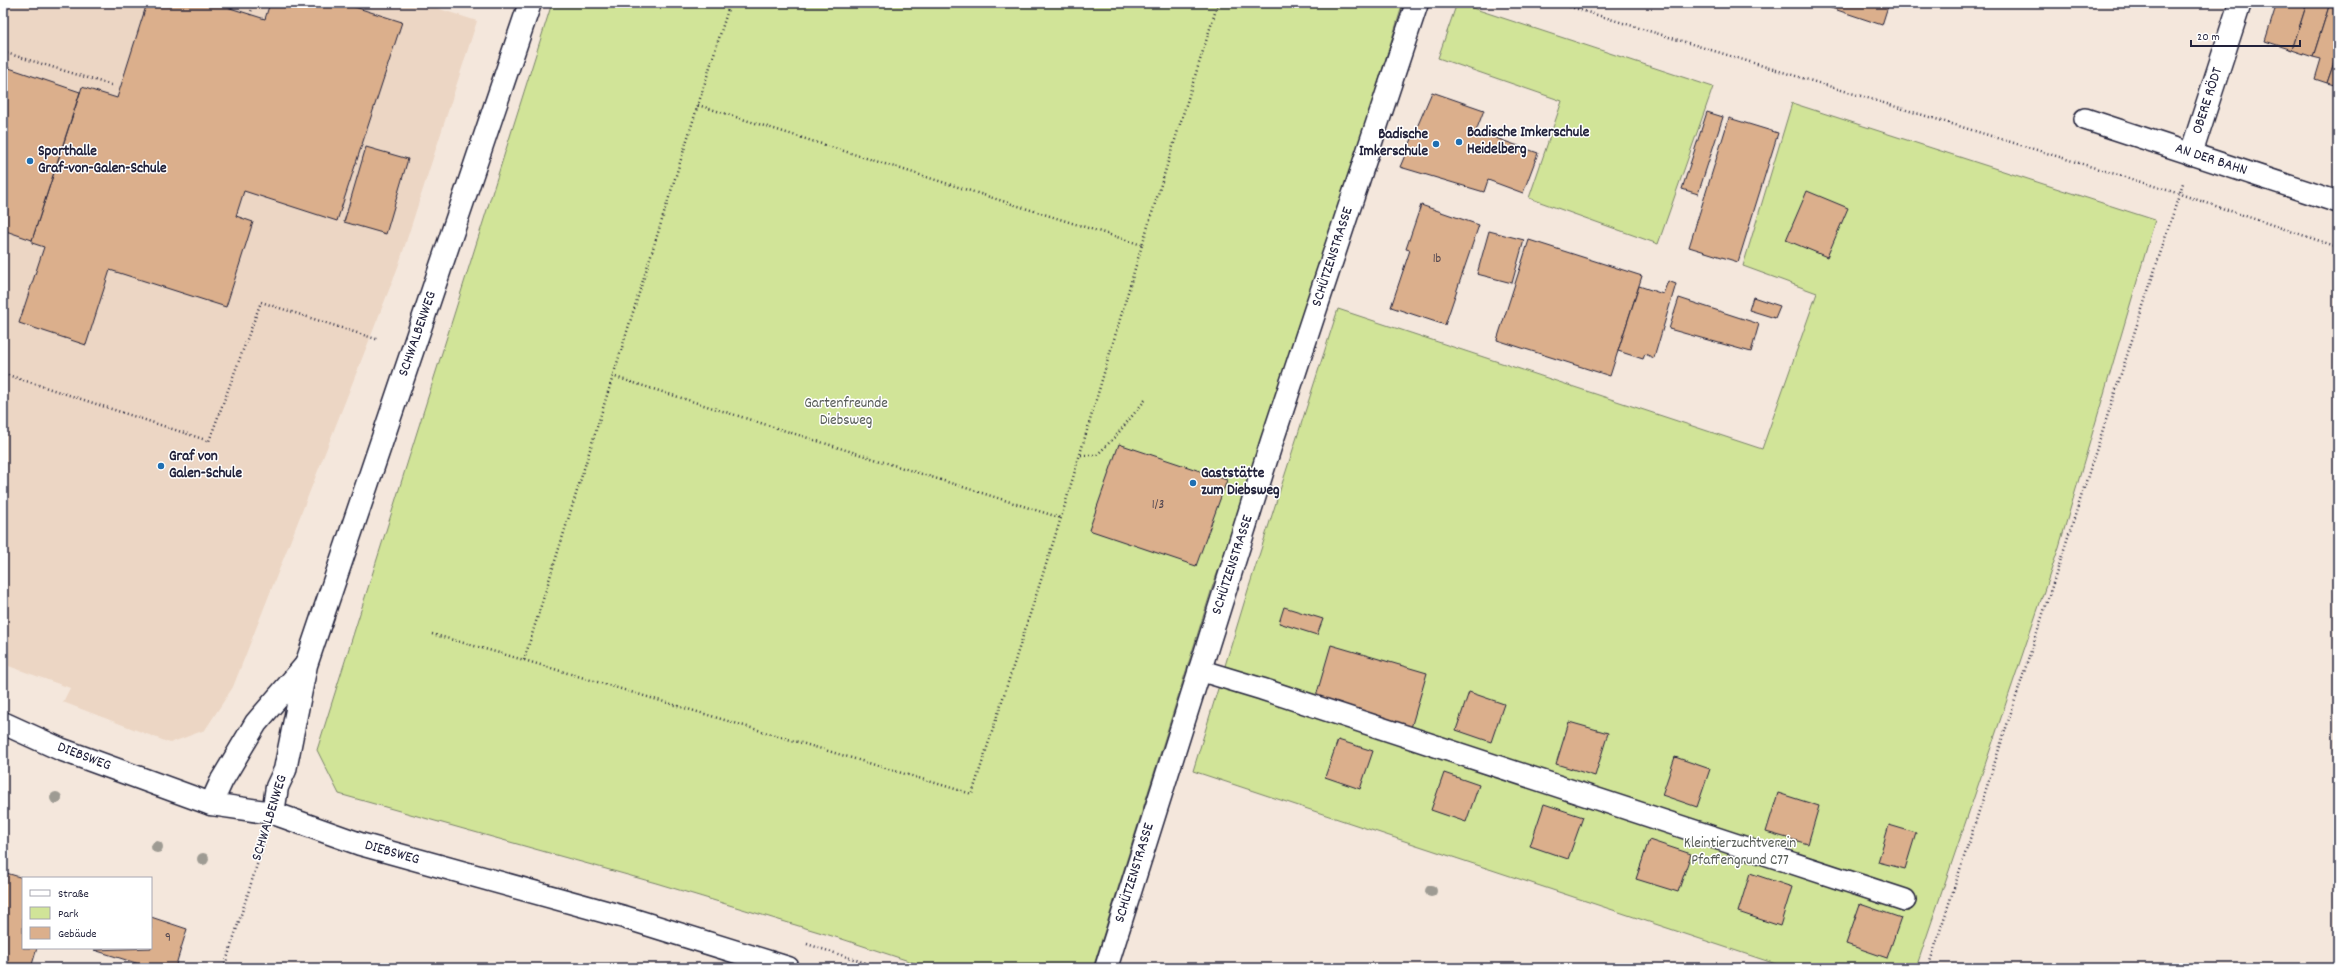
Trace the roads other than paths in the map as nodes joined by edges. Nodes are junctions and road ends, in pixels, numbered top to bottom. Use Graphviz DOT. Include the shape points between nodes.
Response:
graph roads {
  1 [pos="529,3"];
  2 [pos="1417,3"];
  3 [pos="2240,3"];
  4 [pos="2084,119"];
  5 [pos="2191,154"];
  6 [pos="2338,202"];
  7 [pos="306,665"];
  8 [pos="1199,670"];
  9 [pos="3,723"];
  10 [pos="211,804"];
  11 [pos="273,813"];
  12 [pos="1905,900"];
  13 [pos="788,968"];
  14 [pos="1106,968"];
  1 -- 7 [label="street, SCHWALBENWEG"];
  2 -- 8 [label="street, SCHÜTZENSTRASSE"];
  3 -- 5 [label="street, OBERE RÖDT"];
  4 -- 5 [label="lane, AN DER BAHN"];
  5 -- 6 [label="lane, AN DER BAHN"];
  7 -- 10 [label="street, SCHWALBENWEG" via="256,723 222,780"];
  7 -- 11 [label="street, SCHWALBENWEG" via="285,770 277,787"];
  8 -- 12 [label="lane"];
  8 -- 14 [label="street, SCHÜTZENSTRASSE"];
  9 -- 10 [label="street, DIEBSWEG" via="60,749"];
  10 -- 11 [label="street, DIEBSWEG"];
  11 -- 13 [label="street, DIEBSWEG" via="360,844 624,917"];
}
